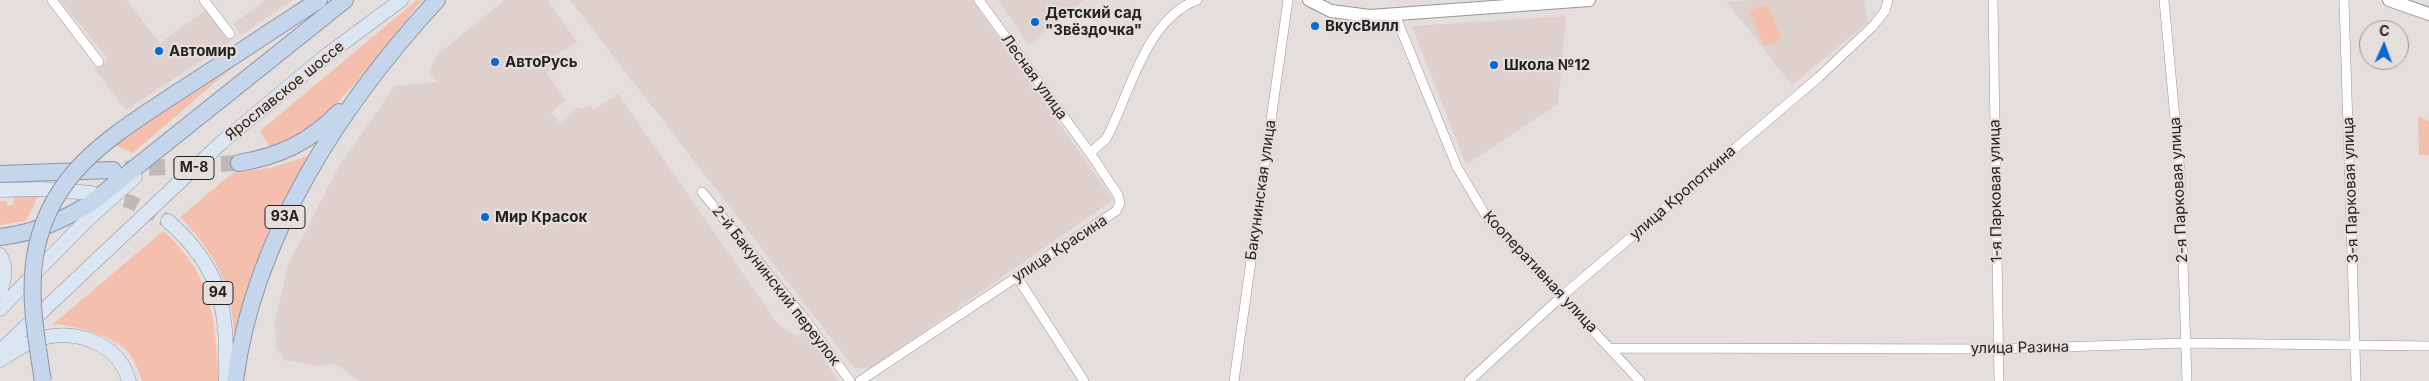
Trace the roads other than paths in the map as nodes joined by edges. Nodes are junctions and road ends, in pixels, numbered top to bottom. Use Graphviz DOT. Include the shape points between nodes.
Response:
graph roads {
  1 [pos="52,0"];
  2 [pos="204,0"];
  3 [pos="318,0"];
  4 [pos="345,0"];
  5 [pos="401,0"];
  6 [pos="437,0"];
  7 [pos="979,0"];
  8 [pos="1197,0"];
  9 [pos="1288,0"];
  10 [pos="1309,0"];
  11 [pos="1589,0"];
  12 [pos="1888,0"];
  13 [pos="1993,0"];
  14 [pos="2164,0"];
  15 [pos="2344,0"];
  16 [pos="2389,0"];
  17 [pos="2429,14"];
  18 [pos="1395,15"];
  19 [pos="230,34"];
  20 [pos="99,62"];
  21 [pos="377,72"];
  22 [pos="202,116"];
  23 [pos="1090,153"];
  24 [pos="239,163"];
  25 [pos="113,170"];
  26 [pos="0,174"];
  27 [pos="0,190"];
  28 [pos="92,192"];
  29 [pos="702,192"];
  30 [pos="168,221"];
  31 [pos="0,236"];
  32 [pos="0,255"];
  33 [pos="1017,277"];
  34 [pos="0,291"];
  35 [pos="1562,296"];
  36 [pos="0,309"];
  37 [pos="2185,344"];
  38 [pos="2356,345"];
  39 [pos="2429,346"];
  40 [pos="1611,348"];
  41 [pos="1998,349"];
  42 [pos="0,352"];
  43 [pos="0,360"];
  44 [pos="43,381"];
  45 [pos="129,381"];
  46 [pos="226,381"];
  47 [pos="234,381"];
  48 [pos="850,381"];
  49 [pos="860,381"];
  50 [pos="1084,381"];
  51 [pos="1234,381"];
  52 [pos="1469,381"];
  53 [pos="1640,381"];
  54 [pos="1999,381"];
  55 [pos="2187,381"];
  56 [pos="2356,381"];
  1 -- 20 [label="street"];
  2 -- 19 [label="street"];
  3 -- 44 [label="highway, bridge" via="105,142 55,196 42,228 33,272 34,312"];
  4 -- 22 [label="highway, М-8"];
  5 -- 42 [label="main road, Ярославское шоссе / М-8" via="327,55 220,143"];
  6 -- 21 [label="highway, 93A"];
  7 -- 23 [label="street, Лесная улица"];
  8 -- 23 [label="street" via="1167,19 1154,36 1106,139"];
  9 -- 51 [label="street, Бакунинская улица"];
  10 -- 18 [label="street" via="1348,15"];
  11 -- 18 [label="street"];
  12 -- 35 [label="street, улица Кропоткина" via="1885,12 1873,26 1819,77"];
  13 -- 41 [label="street, 1-я Парковая улица"];
  14 -- 37 [label="street, 2-я Парковая улица" via="2180,172"];
  15 -- 38 [label="street, 3-я Парковая улица"];
  16 -- 17 [label="street"];
  18 -- 35 [label="street, Кооперативная улица" via="1457,167 1486,216"];
  21 -- 24 [label="highway, 93A" via="325,126 302,143 262,159"];
  21 -- 47 [label="highway, 93A" via="332,135 282,225 252,300"];
  22 -- 31 [label="highway" via="91,203 63,220 38,230"];
  22 -- 36 [label="main road, М-8" via="84,223"];
  23 -- 33 [label="street, улица Красина" via="1118,195 1119,207 1110,217"];
  25 -- 26 [label="highway"];
  27 -- 28 [label="main road"];
  29 -- 48 [label="street, 2-й Бакунинский переулок" via="804,318"];
  30 -- 46 [label="main road, 94" via="203,258 215,282 226,338"];
  32 -- 34 [label="main road" via="5,271"];
  33 -- 49 [label="street, улица Красина"];
  33 -- 50 [label="street"];
  35 -- 40 [label="street, Кооперативная улица"];
  35 -- 52 [label="street, улица Кропоткина"];
  37 -- 38 [label="street, улица Разина"];
  37 -- 41 [label="street, улица Разина"];
  37 -- 55 [label="street, 2-я Парковая улица"];
  38 -- 39 [label="street, улица Разина"];
  38 -- 56 [label="street, 3-я Парковая улица"];
  40 -- 41 [label="street, улица Разина"];
  40 -- 53 [label="street, Кооперативная улица"];
  41 -- 54 [label="street, 1-я Парковая улица"];
  43 -- 45 [label="main road" via="41,338 82,337 100,343 115,354"];
}
